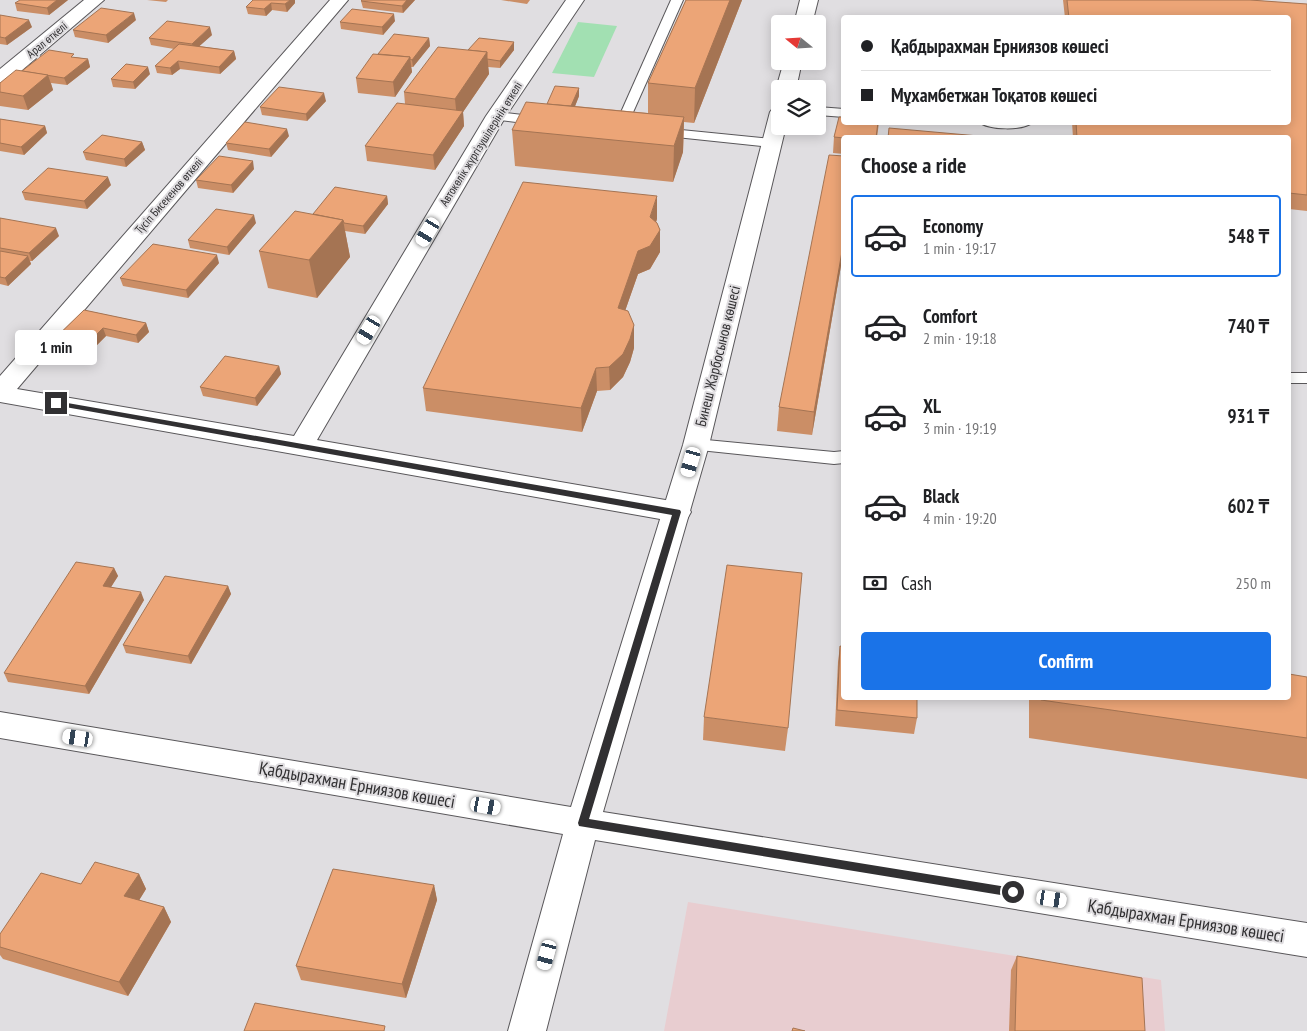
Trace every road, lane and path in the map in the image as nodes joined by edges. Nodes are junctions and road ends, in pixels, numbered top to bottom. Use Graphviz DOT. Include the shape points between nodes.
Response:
graph roads {
  1 [pos="95,0"];
  2 [pos="339,0"];
  3 [pos="575,0"];
  4 [pos="678,0"];
  5 [pos="809,0"];
  6 [pos="805,15"];
  7 [pos="0,79"];
  8 [pos="826,112"];
  9 [pos="841,113"];
  10 [pos="496,116"];
  11 [pos="553,122"];
  12 [pos="620,128"];
  13 [pos="649,131"];
  14 [pos="774,135"];
  15 [pos="772,143"];
  16 [pos="1291,378"];
  17 [pos="1307,378"];
  18 [pos="0,393"];
  19 [pos="696,445"];
  20 [pos="301,446"];
  21 [pos="841,457"];
  22 [pos="677,512"];
  23 [pos="0,724"];
  24 [pos="583,823"];
  25 [pos="1307,940"];
  26 [pos="527,1031"];
  1 -- 7 [label="street, Арал өткелі"];
  2 -- 18 [label="street, Түсіп Бисекенов өткелі"];
  3 -- 10 [label="street, Автокөлік жүргізушілерінің өткелі"];
  4 -- 12 [label="lane"];
  5 -- 6 [label="street"];
  8 -- 9 [label="lane"];
  10 -- 11 [label="lane"];
  10 -- 20 [label="street, Автокөлік жүргізушілерінің өткелі"];
  13 -- 15 [label="lane"];
  14 -- 15 [label="street, Бинеш Жарбосынов көшесі"];
  15 -- 19 [label="street, Бинеш Жарбосынов көшесі"];
  16 -- 17 [label="lane"];
  18 -- 20 [label="street"];
  19 -- 21 [label="lane"];
  19 -- 22 [label="street, Бинеш Жарбосынов көшесі"];
  20 -- 22 [label="street"];
  22 -- 24 [label="street, Бинеш Жарбосынов көшесі"];
  23 -- 24 [label="street, Қабдырахман Ерниязов көшесі"];
  24 -- 25 [label="street, Қабдырахман Ерниязов көшесі"];
  24 -- 26 [label="street, Бинеш Жарбосынов көшесі"];
}
